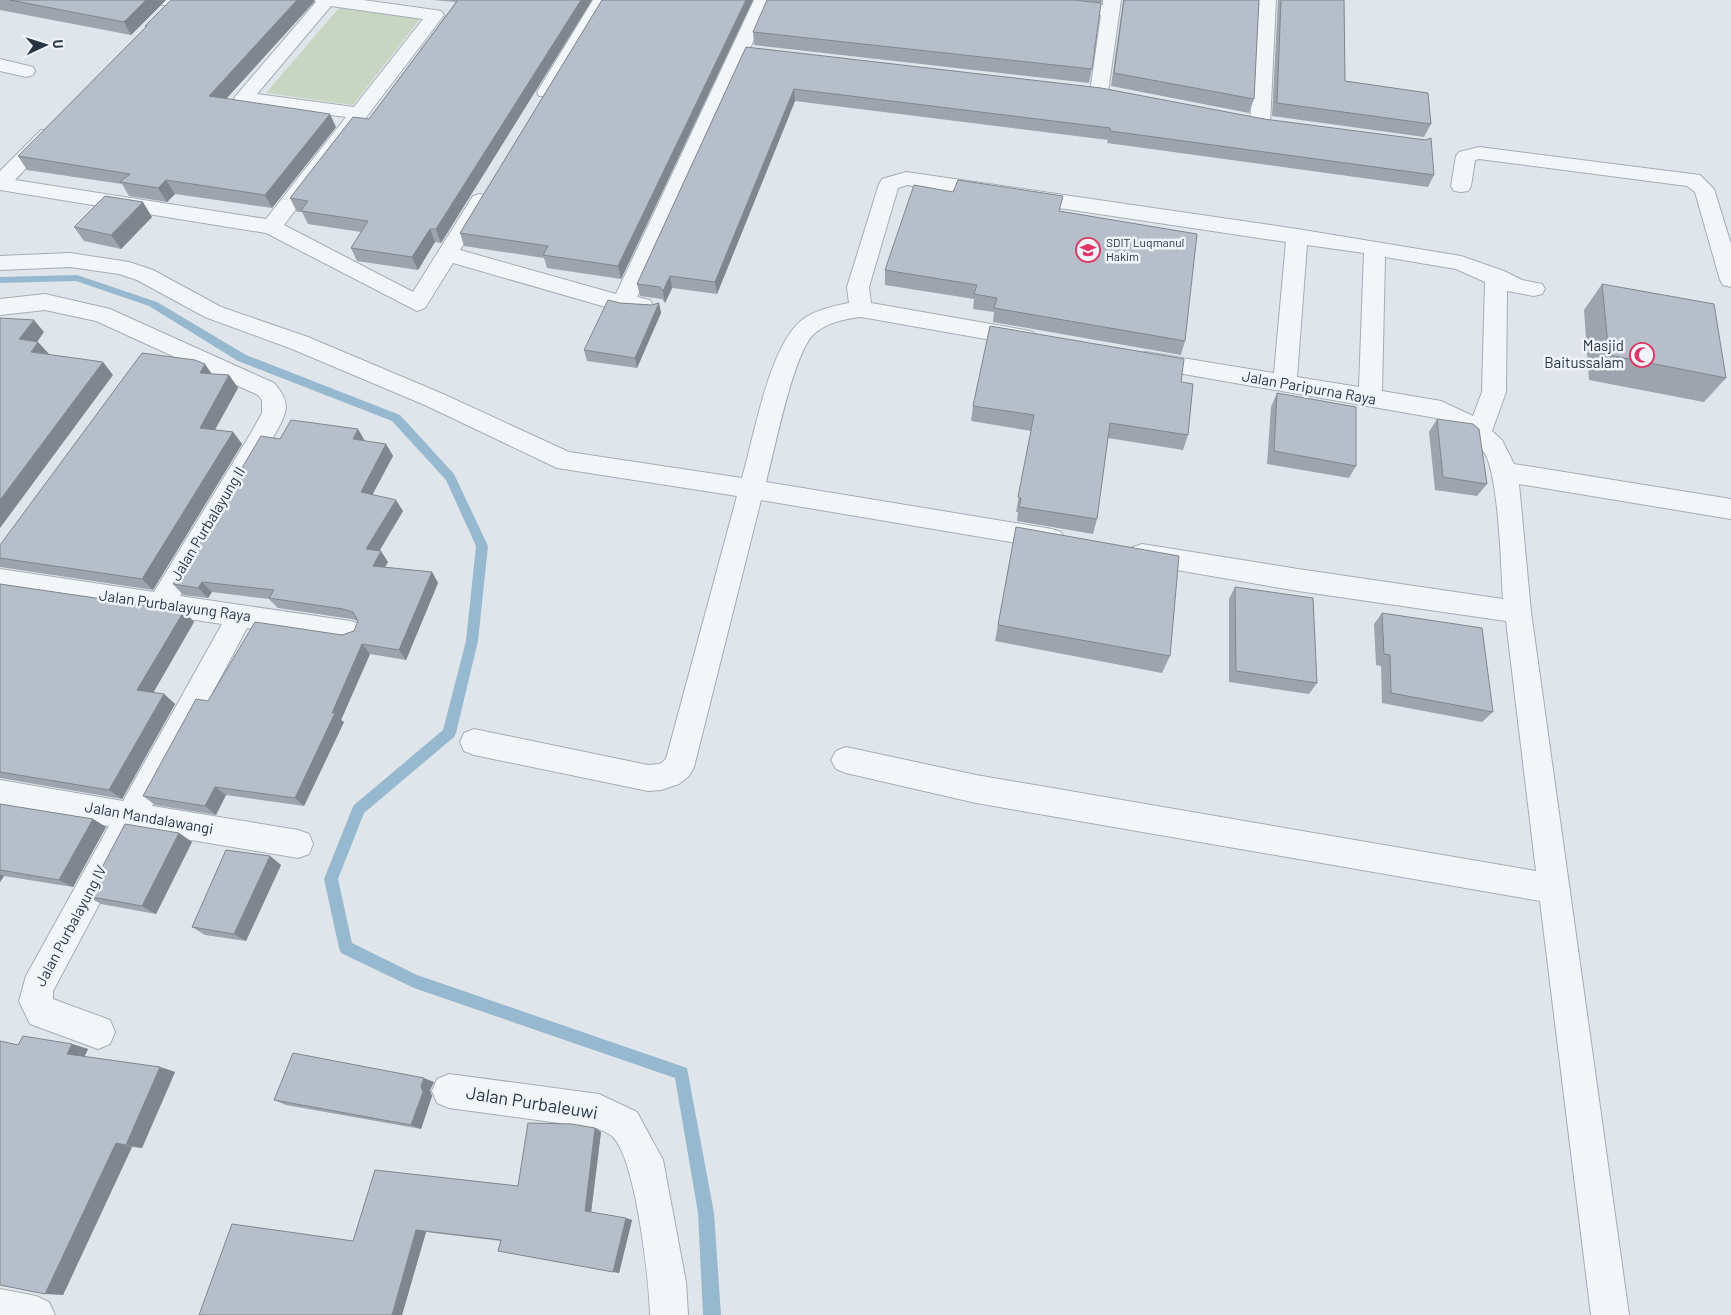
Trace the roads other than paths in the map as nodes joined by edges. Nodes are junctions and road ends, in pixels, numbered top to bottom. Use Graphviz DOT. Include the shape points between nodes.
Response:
graph roads {
  1 [pos="325,0"];
  2 [pos="602,0"];
  3 [pos="763,0"];
  4 [pos="1016,0"];
  5 [pos="1268,0"];
  6 [pos="1111,5"];
  7 [pos="0,65"];
  8 [pos="26,71"];
  9 [pos="1079,90"];
  10 [pos="1099,92"];
  11 [pos="1118,96"];
  12 [pos="535,110"];
  13 [pos="359,113"];
  14 [pos="1241,120"];
  15 [pos="61,121"];
  16 [pos="1260,123"];
  17 [pos="1279,126"];
  18 [pos="0,184"];
  19 [pos="1461,186"];
  20 [pos="489,187"];
  21 [pos="271,227"];
  22 [pos="1297,236"];
  23 [pos="1375,248"];
  24 [pos="448,254"];
  25 [pos="0,263"];
  26 [pos="1496,276"];
  27 [pos="1731,280"];
  28 [pos="1534,289"];
  29 [pos="622,304"];
  30 [pos="654,306"];
  31 [pos="861,309"];
  32 [pos="4,311"];
  33 [pos="1044,342"];
  34 [pos="1121,355"];
  35 [pos="1285,384"];
  36 [pos="1370,399"];
  37 [pos="1479,433"];
  38 [pos="1505,472"];
  39 [pos="752,488"];
  40 [pos="1731,509"];
  41 [pos="1074,542"];
  42 [pos="1123,550"];
  43 [pos="0,580"];
  44 [pos="161,604"];
  45 [pos="1518,612"];
  46 [pos="240,616"];
  47 [pos="350,632"];
  48 [pos="474,742"];
  49 [pos="846,760"];
  50 [pos="0,794"];
  51 [pos="131,815"];
  52 [pos="298,844"];
  53 [pos="1556,889"];
  54 [pos="98,1032"];
  55 [pos="449,1091"];
  56 [pos="0,1308"];
  57 [pos="36,1315"];
  58 [pos="669,1315"];
  59 [pos="1610,1315"];
  1 -- 13 [label="street" via="435,15"];
  1 -- 13 [label="street" via="243,98"];
  2 -- 12 [label="street"];
  3 -- 29 [label="street" via="750,52"];
  4 -- 6 [label="street"];
  5 -- 16 [label="street"];
  6 -- 10 [label="street"];
  7 -- 8 [label="street"];
  9 -- 10 [label="street"];
  10 -- 11 [label="street"];
  13 -- 21 [label="street"];
  14 -- 16 [label="street"];
  15 -- 18 [label="street"];
  16 -- 17 [label="street"];
  18 -- 21 [label="street"];
  19 -- 27 [label="street" via="1466,156 1479,153 1693,180 1704,190"];
  20 -- 24 [label="street"];
  21 -- 24 [label="street" via="416,303"];
  22 -- 23 [label="street"];
  22 -- 31 [label="street" via="906,178 889,184 858,287"];
  22 -- 35 [label="street"];
  23 -- 26 [label="street" via="1461,262"];
  23 -- 36 [label="street"];
  24 -- 29 [label="street"];
  25 -- 39 [label="street" via="70,260 121,267 145,275 213,312 300,343 466,413 553,457"];
  26 -- 28 [label="street" via="1518,287"];
  26 -- 37 [label="street" via="1494,392"];
  29 -- 30 [label="street"];
  31 -- 33 [label="street"];
  31 -- 39 [label="street" via="825,317 811,325 798,339 790,354"];
  32 -- 44 [label="street, Jalan Purbalayung II" via="45,302 102,314 150,346 266,389 274,398 274,413 261,438"];
  34 -- 35 [label="street, Jalan Paripurna Raya"];
  35 -- 36 [label="street, Jalan Paripurna Raya"];
  36 -- 37 [label="street, Jalan Paripurna Raya" via="1441,410"];
  37 -- 38 [label="street, Jalan Paripurna Raya" via="1493,446"];
  38 -- 40 [label="street"];
  38 -- 45 [label="street, Jalan Paripurna Raya"];
  39 -- 41 [label="street"];
  39 -- 48 [label="street" via="680,767 666,776 648,778"];
  42 -- 45 [label="street" via="1298,580"];
  43 -- 44 [label="street, Jalan Purbalayung Raya"];
  44 -- 46 [label="street, Jalan Purbalayung Raya"];
  45 -- 53 [label="street, Jalan Paripurna Raya"];
  46 -- 47 [label="street, Jalan Purbalayung Raya"];
  46 -- 51 [label="street, Jalan Purbalayung IV"];
  49 -- 53 [label="street" via="976,789"];
  50 -- 51 [label="street, Jalan Mandalawangi"];
  51 -- 52 [label="street, Jalan Mandalawangi"];
  51 -- 54 [label="street, Jalan Purbalayung IV" via="37,987 35,1001 42,1012"];
  53 -- 59 [label="street, Jalan Paripurna Raya"];
  55 -- 58 [label="street, Jalan Purbaleuwi" via="599,1111 625,1124 645,1160 668,1282"];
  56 -- 57 [label="street"];
}
